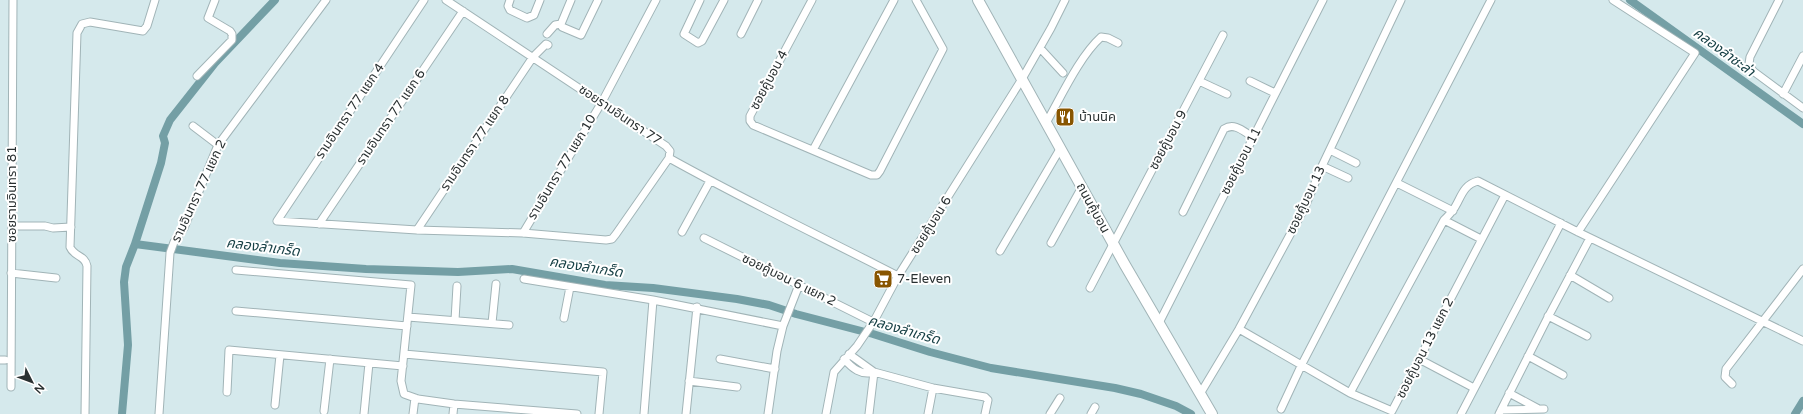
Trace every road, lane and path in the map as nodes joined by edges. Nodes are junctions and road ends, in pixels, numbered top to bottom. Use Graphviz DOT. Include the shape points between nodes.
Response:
graph roads {
  1 [pos="12,0"];
  2 [pos="155,0"];
  3 [pos="216,0"];
  4 [pos="326,0"];
  5 [pos="424,0"];
  6 [pos="446,0"];
  7 [pos="510,0"];
  8 [pos="540,0"];
  9 [pos="571,0"];
  10 [pos="598,0"];
  11 [pos="656,0"];
  12 [pos="700,0"];
  13 [pos="724,0"];
  14 [pos="758,0"];
  15 [pos="812,0"];
  16 [pos="894,0"];
  17 [pos="916,0"];
  18 [pos="978,0"];
  19 [pos="1065,0"];
  20 [pos="1323,0"];
  21 [pos="1401,0"];
  22 [pos="1491,0"];
  23 [pos="1613,0"];
  24 [pos="1779,0"];
  25 [pos="463,11"];
  26 [pos="561,24"];
  27 [pos="547,34"];
  28 [pos="741,34"];
  29 [pos="1223,35"];
  30 [pos="1118,43"];
  31 [pos="548,45"];
  32 [pos="1040,48"];
  33 [pos="1803,56"];
  34 [pos="533,57"];
  35 [pos="1063,72"];
  36 [pos="197,76"];
  37 [pos="1022,79"];
  38 [pos="1199,81"];
  39 [pos="1250,81"];
  40 [pos="1228,94"];
  41 [pos="1275,94"];
  42 [pos="1783,94"];
  43 [pos="602,102"];
  44 [pos="1803,108"];
  45 [pos="1046,123"];
  46 [pos="193,126"];
  47 [pos="1253,137"];
  48 [pos="218,145"];
  49 [pos="1060,149"];
  50 [pos="813,150"];
  51 [pos="1330,150"];
  52 [pos="668,158"];
  53 [pos="1356,163"];
  54 [pos="1322,166"];
  55 [pos="1348,178"];
  56 [pos="710,181"];
  57 [pos="1397,183"];
  58 [pos="1082,187"];
  59 [pos="1505,196"];
  60 [pos="1453,210"];
  61 [pos="1183,212"];
  62 [pos="1444,220"];
  63 [pos="1561,223"];
  64 [pos="319,224"];
  65 [pos="12,226"];
  66 [pos="71,227"];
  67 [pos="417,230"];
  68 [pos="682,232"];
  69 [pos="1578,232"];
  70 [pos="523,233"];
  71 [pos="704,238"];
  72 [pos="1590,238"];
  73 [pos="1481,239"];
  74 [pos="1051,243"];
  75 [pos="1114,244"];
  76 [pos="1000,251"];
  77 [pos="1803,269"];
  78 [pos="236,270"];
  79 [pos="11,273"];
  80 [pos="1570,275"];
  81 [pos="898,276"];
  82 [pos="56,278"];
  83 [pos="524,279"];
  84 [pos="496,284"];
  85 [pos="799,285"];
  86 [pos="457,286"];
  87 [pos="570,287"];
  88 [pos="1090,288"];
  89 [pos="1609,298"];
  90 [pos="653,300"];
  91 [pos="696,308"];
  92 [pos="236,311"];
  93 [pos="1548,316"];
  94 [pos="408,317"];
  95 [pos="564,318"];
  96 [pos="455,320"];
  97 [pos="1763,320"];
  98 [pos="873,322"];
  99 [pos="492,323"];
  100 [pos="1159,323"];
  101 [pos="509,325"];
  102 [pos="784,325"];
  103 [pos="407,326"];
  104 [pos="1239,329"];
  105 [pos="1586,336"];
  106 [pos="1803,341"];
  107 [pos="280,354"];
  108 [pos="404,354"];
  109 [pos="849,354"];
  110 [pos="1528,356"];
  111 [pos="720,358"];
  112 [pos="330,359"];
  113 [pos="844,360"];
  114 [pos="1419,360"];
  115 [pos="369,363"];
  116 [pos="1302,364"];
  117 [pos="403,366"];
  118 [pos="775,369"];
  119 [pos="874,372"];
  120 [pos="1563,375"];
  121 [pos="690,380"];
  122 [pos="1732,384"];
  123 [pos="11,387"];
  124 [pos="738,387"];
  125 [pos="933,388"];
  126 [pos="1474,388"];
  127 [pos="227,392"];
  128 [pos="1350,393"];
  129 [pos="1509,393"];
  130 [pos="1200,394"];
  131 [pos="415,398"];
  132 [pos="1060,398"];
  133 [pos="454,404"];
  134 [pos="275,405"];
  135 [pos="1095,407"];
  136 [pos="1281,409"];
  137 [pos="324,411"];
  138 [pos="496,411"];
  139 [pos="1500,412"];
  140 [pos="535,413"];
  141 [pos="85,414"];
  142 [pos="159,414"];
  143 [pos="364,414"];
  144 [pos="413,414"];
  145 [pos="453,414"];
  146 [pos="577,414"];
  147 [pos="598,414"];
  148 [pos="644,414"];
  149 [pos="686,414"];
  150 [pos="768,414"];
  151 [pos="826,414"];
  152 [pos="869,414"];
  153 [pos="928,414"];
  154 [pos="985,414"];
  155 [pos="1050,414"];
  156 [pos="1091,414"];
  157 [pos="1212,414"];
  158 [pos="1461,414"];
  1 -- 65 [label="street, ซอยรามอินทรา 81"];
  2 -- 66 [label="street" via="148,26 143,31 90,22 82,24 77,33"];
  3 -- 36 [label="street" via="209,19 230,31 232,40"];
  4 -- 48 [label="street, รามอินทรา 77 แยก 2"];
  5 -- 64 [label="street, รามอินทรา 77 แยก 4" via="277,221"];
  6 -- 25 [label="street, ซอยรามอินทรา 77"];
  7 -- 8 [label="street" via="510,10 527,18 534,15"];
  9 -- 26 [label="street"];
  10 -- 26 [label="street" via="581,35 562,27"];
  11 -- 43 [label="street, รามอินทรา 77 แยก 10"];
  12 -- 13 [label="street" via="684,34 698,43 702,41"];
  14 -- 28 [label="street"];
  15 -- 50 [label="street, ซอยคู้บอน 4" via="750,116 750,121 753,125"];
  16 -- 50 [label="street"];
  17 -- 50 [label="street" via="943,49 880,171 877,175 871,175"];
  18 -- 37 [label="main road, ถนนคู้บอน"];
  19 -- 32 [label="street, ซอยคู้บอน 6"];
  20 -- 41 [label="street, ซอยคู้บอน 11"];
  21 -- 51 [label="street, ซอยคู้บอน 13"];
  22 -- 57 [label="street"];
  23 -- 69 [label="street" via="1695,53"];
  24 -- 42 [label="street" via="1750,57 1749,64 1752,71"];
  25 -- 34 [label="street, ซอยรามอินทรา 77"];
  25 -- 64 [label="street, รามอินทรา 77 แยก 6"];
  26 -- 27 [label="street" via="555,25"];
  29 -- 38 [label="street, ซอยคู้บอน 9"];
  30 -- 45 [label="street" via="1101,37 1097,41"];
  31 -- 34 [label="street, รามอินทรา 77 แยก 8" via="543,46"];
  32 -- 35 [label="street"];
  32 -- 37 [label="street, ซอยคู้บอน 6"];
  33 -- 42 [label="street"];
  34 -- 43 [label="street, ซอยรามอินทรา 77"];
  34 -- 67 [label="street, รามอินทรา 77 แยก 8"];
  37 -- 45 [label="main road, ถนนคู้บอน"];
  37 -- 81 [label="street, ซอยคู้บอน 6"];
  38 -- 40 [label="street"];
  38 -- 75 [label="street, ซอยคู้บอน 9"];
  39 -- 41 [label="street"];
  41 -- 47 [label="street, ซอยคู้บอน 11"];
  42 -- 44 [label="street"];
  43 -- 52 [label="street, ซอยรามอินทรา 77" via="666,146 670,150"];
  43 -- 70 [label="street, รามอินทรา 77 แยก 10"];
  45 -- 49 [label="main road, ถนนคู้บอน"];
  46 -- 48 [label="street"];
  47 -- 61 [label="street" via="1234,126 1224,129"];
  47 -- 100 [label="street, ซอยคู้บอน 11"];
  48 -- 142 [label="street, รามอินทรา 77 แยก 2" via="184,228 170,253"];
  49 -- 58 [label="main road, ถนนคู้บอน"];
  49 -- 76 [label="street"];
  51 -- 53 [label="street"];
  51 -- 54 [label="street, ซอยคู้บอน 13"];
  52 -- 56 [label="street, ซอยรามอินทรา 77"];
  52 -- 70 [label="street" via="612,239"];
  54 -- 55 [label="street"];
  54 -- 104 [label="street, ซอยคู้บอน 13" via="1305,207"];
  56 -- 68 [label="street"];
  56 -- 81 [label="street, ซอยรามอินทรา 77"];
  57 -- 60 [label="street"];
  57 -- 116 [label="street"];
  58 -- 74 [label="street"];
  58 -- 75 [label="main road, ถนนคู้บอน"];
  59 -- 60 [label="street" via="1478,181 1472,182 1466,187"];
  59 -- 63 [label="street"];
  59 -- 73 [label="street, ซอยคู้บอน 13 แยก 2"];
  60 -- 62 [label="street"];
  62 -- 73 [label="street"];
  62 -- 128 [label="street"];
  63 -- 69 [label="street"];
  63 -- 126 [label="street"];
  64 -- 67 [label="street"];
  65 -- 66 [label="street"];
  65 -- 79 [label="street, ซอยรามอินทรา 81"];
  66 -- 141 [label="street" via="71,251 83,258 87,266"];
  67 -- 70 [label="street"];
  69 -- 72 [label="street"];
  71 -- 85 [label="street, ซอยคู้บอน 6 แยก 2"];
  72 -- 80 [label="street"];
  72 -- 97 [label="street"];
  73 -- 114 [label="street, ซอยคู้บอน 13 แยก 2"];
  75 -- 88 [label="street, ซอยคู้บอน 9"];
  75 -- 100 [label="main road, ถนนคู้บอน"];
  77 -- 97 [label="street"];
  78 -- 94 [label="street" via="411,285"];
  79 -- 82 [label="street"];
  79 -- 123 [label="street, ซอยรามอินทรา 81"];
  80 -- 89 [label="street"];
  80 -- 93 [label="street"];
  81 -- 98 [label="street, ซอยคู้บอน 6"];
  83 -- 87 [label="street"];
  84 -- 99 [label="street"];
  85 -- 98 [label="street, ซอยคู้บอน 6 แยก 2"];
  85 -- 102 [label="street"];
  86 -- 96 [label="street"];
  87 -- 90 [label="street"];
  87 -- 95 [label="street"];
  90 -- 91 [label="street"];
  90 -- 148 [label="street"];
  91 -- 102 [label="street"];
  91 -- 121 [label="street"];
  92 -- 103 [label="street"];
  93 -- 105 [label="street"];
  93 -- 110 [label="street"];
  94 -- 96 [label="street"];
  94 -- 103 [label="street"];
  96 -- 99 [label="street"];
  97 -- 106 [label="street"];
  97 -- 122 [label="street" via="1726,369 1726,377"];
  98 -- 109 [label="street, ซอยคู้บอน 6"];
  99 -- 101 [label="street"];
  100 -- 130 [label="main road, ถนนคู้บอน"];
  102 -- 118 [label="street"];
  103 -- 108 [label="street"];
  104 -- 116 [label="street, ซอยคู้บอน 13 แยก 2"];
  104 -- 130 [label="street, ซอยคู้บอน 13"];
  107 -- 112 [label="street"];
  107 -- 127 [label="street" via="229,350"];
  107 -- 134 [label="street"];
  108 -- 117 [label="street"];
  108 -- 147 [label="street" via="603,372"];
  109 -- 113 [label="street, ซอยคู้บอน 6"];
  109 -- 119 [label="street"];
  110 -- 120 [label="street"];
  110 -- 129 [label="street"];
  111 -- 118 [label="street"];
  112 -- 115 [label="street"];
  112 -- 137 [label="street"];
  113 -- 119 [label="street" via="860,372"];
  113 -- 151 [label="street, ซอยคู้บอน 6" via="832,378"];
  114 -- 126 [label="street"];
  114 -- 128 [label="street, ซอยคู้บอน 13 แยก 2" via="1392,411"];
  115 -- 117 [label="street"];
  115 -- 143 [label="street"];
  116 -- 128 [label="street, ซอยคู้บอน 13 แยก 2"];
  116 -- 136 [label="street"];
  117 -- 131 [label="street" via="401,381 404,394"];
  118 -- 150 [label="street"];
  119 -- 125 [label="street"];
  119 -- 152 [label="street"];
  121 -- 124 [label="street"];
  121 -- 149 [label="street"];
  125 -- 153 [label="street"];
  125 -- 154 [label="street" via="985,397 988,400"];
  126 -- 158 [label="street"];
  129 -- 139 [label="street"];
  129 -- 139 [label="street" via="1541,409"];
  130 -- 157 [label="main road, ถนนคู้บอน"];
  131 -- 133 [label="street"];
  131 -- 144 [label="street"];
  132 -- 155 [label="street"];
  133 -- 138 [label="street"];
  133 -- 145 [label="street"];
  135 -- 156 [label="street"];
  138 -- 140 [label="street"];
  140 -- 146 [label="street"];
}
